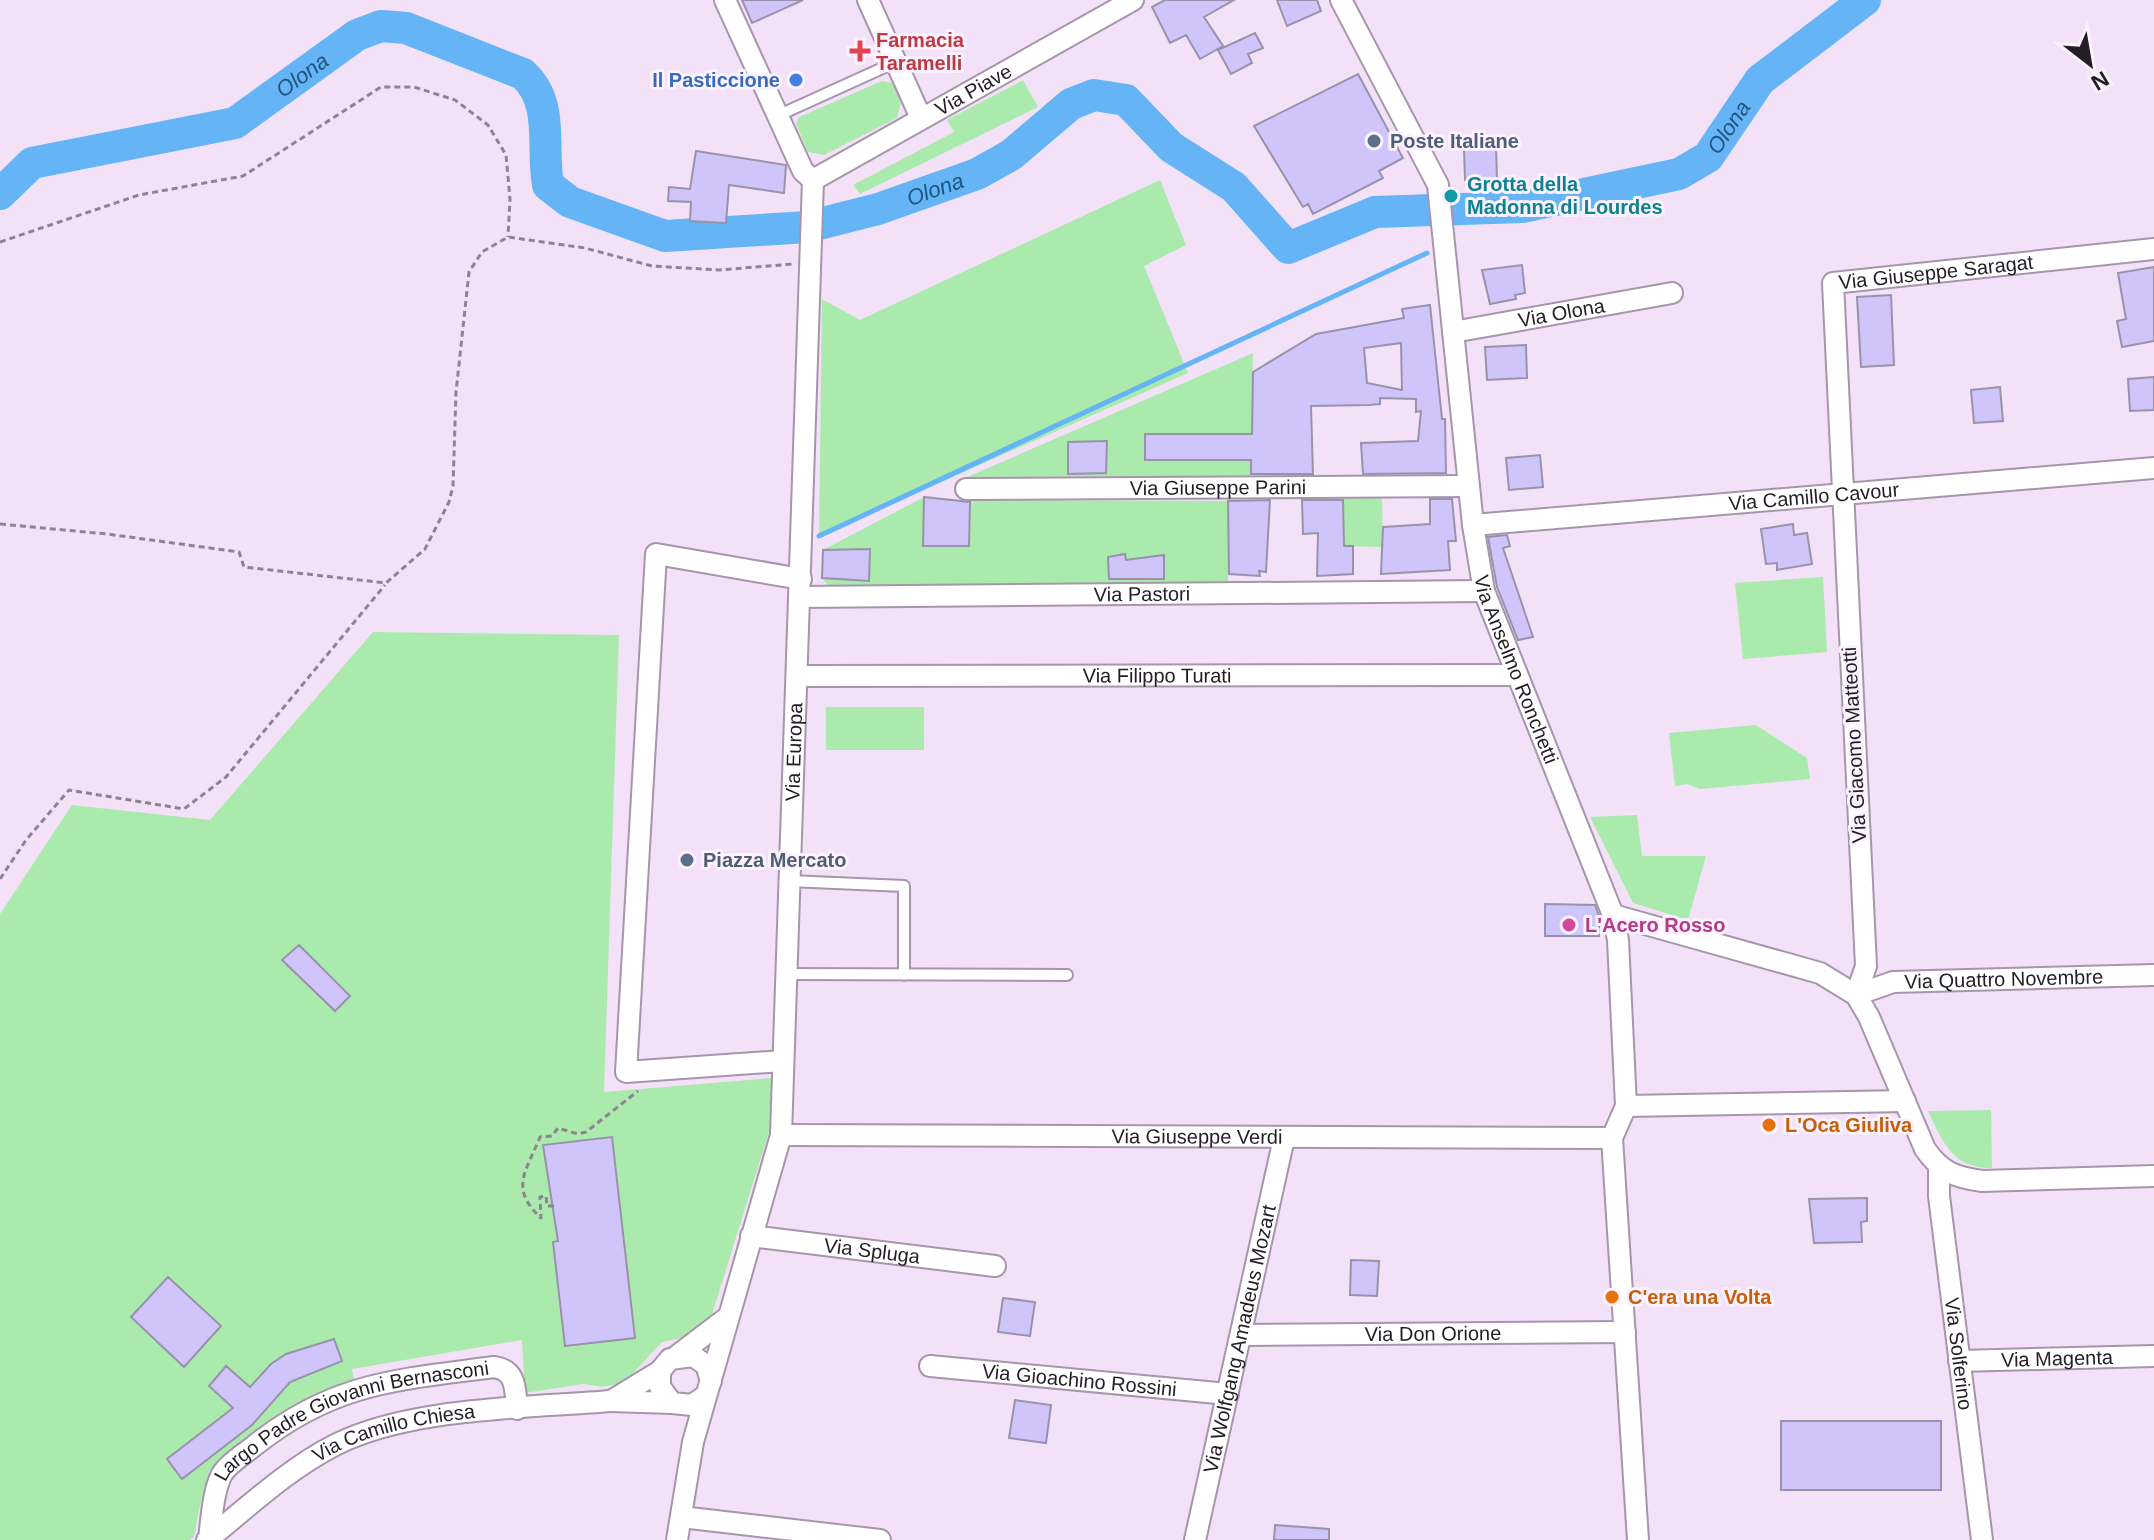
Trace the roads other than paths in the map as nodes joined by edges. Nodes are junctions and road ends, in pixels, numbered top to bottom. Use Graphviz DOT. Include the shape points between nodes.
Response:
graph roads {
  1 [pos="725,0"];
  2 [pos="868,0"];
  3 [pos="1133,0"];
  4 [pos="1341,0"];
  5 [pos="896,62"];
  6 [pos="777,116"];
  7 [pos="921,118"];
  8 [pos="813,180"];
  9 [pos="2154,249"];
  10 [pos="1672,293"];
  11 [pos="1453,332"];
  12 [pos="2154,468"];
  13 [pos="1469,486"];
  14 [pos="966,489"];
  15 [pos="1841,494"];
  16 [pos="1473,525"];
  17 [pos="800,588"];
  18 [pos="1484,591"];
  19 [pos="1516,675"];
  20 [pos="797,676"];
  21 [pos="789,881"];
  22 [pos="1613,915"];
  23 [pos="785,974"];
  24 [pos="904,975"];
  25 [pos="1067,975"];
  26 [pos="2154,975"];
  27 [pos="1856,995"];
  28 [pos="783,1061"];
  29 [pos="1905,1101"];
  30 [pos="1626,1106"];
  31 [pos="781,1135"];
  32 [pos="1284,1138"];
  33 [pos="1612,1138"];
  34 [pos="1939,1169"];
  35 [pos="2154,1176"];
  36 [pos="751,1236"];
  37 [pos="995,1266"];
  38 [pos="728,1317"];
  39 [pos="1625,1332"];
  40 [pos="1241,1335"];
  41 [pos="678,1355"];
  42 [pos="2154,1356"];
  43 [pos="1959,1361"];
  44 [pos="930,1366"];
  45 [pos="660,1371"];
  46 [pos="708,1388"];
  47 [pos="1228,1394"];
  48 [pos="611,1401"];
  49 [pos="675,1404"];
  50 [pos="517,1409"];
  51 [pos="693,1442"];
  52 [pos="681,1517"];
  53 [pos="208,1540"];
  54 [pos="677,1540"];
  55 [pos="880,1540"];
  56 [pos="1195,1540"];
  57 [pos="1638,1540"];
  58 [pos="1982,1540"];
  1 -- 6 [label="street"];
  2 -- 5 [label="street"];
  3 -- 7 [label="street, Via Piave"];
  4 -- 11 [label="street, Via Anselmo Ronchetti" via="1438,185"];
  5 -- 6 [label="lane"];
  5 -- 7 [label="street"];
  6 -- 8 [label="street" via="803,171"];
  7 -- 8 [label="street, Via Piave"];
  8 -- 17 [label="street, Via Europa"];
  9 -- 15 [label="street, Via Giuseppe Saragat" via="1833,283"];
  10 -- 11 [label="street, Via Olona"];
  11 -- 13 [label="street, Via Anselmo Ronchetti"];
  12 -- 15 [label="street, Via Camillo Cavour"];
  13 -- 14 [label="street, Via Giuseppe Parini"];
  13 -- 16 [label="street, Via Anselmo Ronchetti"];
  15 -- 16 [label="street, Via Camillo Cavour"];
  15 -- 27 [label="street, Via Giacomo Matteotti" via="1866,966"];
  16 -- 18 [label="street, Via Anselmo Ronchetti"];
  17 -- 18 [label="street, Via Pastori"];
  17 -- 20 [label="street, Via Europa"];
  17 -- 28 [label="street" via="656,554 626,1072"];
  18 -- 19 [label="street, Via Anselmo Ronchetti"];
  19 -- 20 [label="street, Via Filippo Turati"];
  19 -- 22 [label="street, Via Anselmo Ronchetti"];
  20 -- 21 [label="street, Via Europa"];
  21 -- 23 [label="street, Via Europa"];
  21 -- 24 [label="lane" via="904,886"];
  22 -- 27 [label="street" via="1820,973"];
  22 -- 30 [label="street, Via Anselmo Ronchetti"];
  23 -- 24 [label="lane"];
  23 -- 28 [label="street, Via Europa"];
  24 -- 25 [label="lane"];
  26 -- 27 [label="street, Via Quattro Novembre" via="1893,982"];
  27 -- 29 [label="street"];
  28 -- 31 [label="street, Via Europa"];
  29 -- 30 [label="street"];
  29 -- 34 [label="street"];
  30 -- 33 [label="street, Via Anselmo Ronchetti"];
  31 -- 32 [label="street, Via Giuseppe Verdi"];
  31 -- 36 [label="street, Via Europa"];
  32 -- 33 [label="street, Via Giuseppe Verdi"];
  32 -- 40 [label="street, Via Wolfgang Amadeus Mozart"];
  33 -- 39 [label="street"];
  34 -- 35 [label="street" via="1982,1181"];
  34 -- 43 [label="street, Via Solferino"];
  36 -- 37 [label="street, Via Spluga"];
  36 -- 38 [label="street, Via Europa"];
  38 -- 41 [label="street"];
  38 -- 46 [label="street, Via Europa"];
  39 -- 40 [label="street, Via Don Orione"];
  39 -- 57 [label="street"];
  40 -- 47 [label="street, Via Wolfgang Amadeus Mozart"];
  41 -- 45 [label="street"];
  41 -- 46 [label="street" via="700,1360"];
  42 -- 43 [label="street, Via Magenta"];
  43 -- 58 [label="street, Via Solferino"];
  44 -- 47 [label="street, Via Gioachino Rossini"];
  45 -- 48 [label="street, Via Camillo Chiesa"];
  45 -- 49 [label="street" via="660,1387"];
  46 -- 49 [label="street" via="692,1405"];
  46 -- 51 [label="street, Via Europa"];
  47 -- 56 [label="street, Via Wolfgang Amadeus Mozart"];
  48 -- 49 [label="street, Via Camillo Chiesa"];
  48 -- 50 [label="street, Via Camillo Chiesa"];
  49 -- 51 [label="street"];
  50 -- 53 [label="street, Via Camillo Chiesa" via="403,1422 353,1436 308,1461"];
  50 -- 53 [label="street, Largo Padre Giovanni Bernasconi" via="512,1377 494,1367 389,1381 337,1396 283,1425 223,1473"];
  51 -- 52 [label="street, Via Europa"];
  52 -- 54 [label="street, Via Europa"];
  52 -- 55 [label="street"];
}
